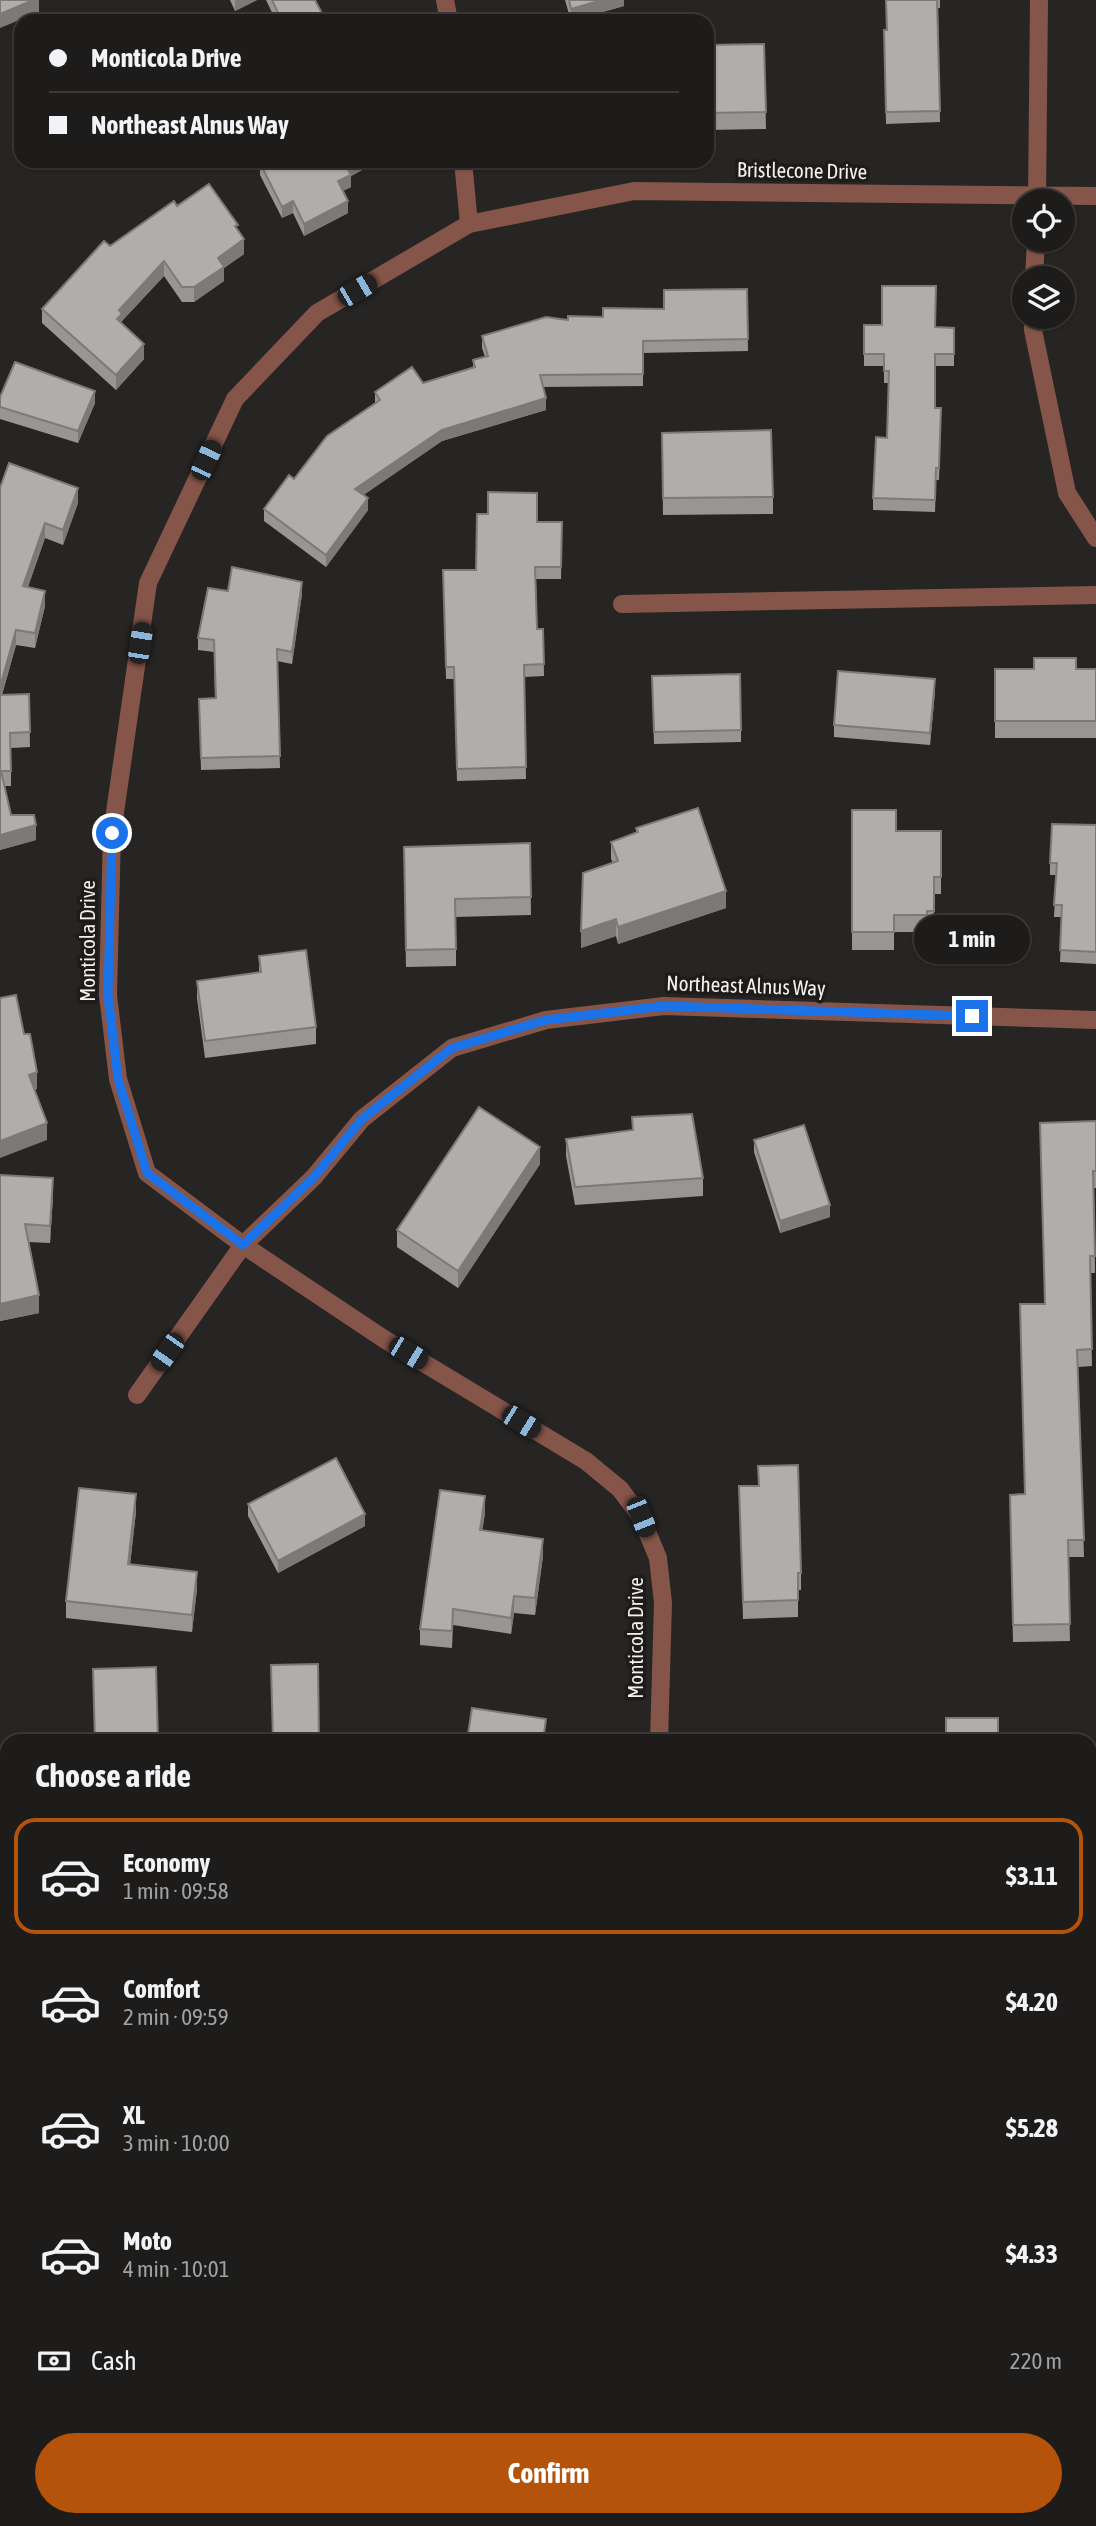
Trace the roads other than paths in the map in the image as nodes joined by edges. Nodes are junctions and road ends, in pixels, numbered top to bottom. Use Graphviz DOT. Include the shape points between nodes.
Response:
graph roads {
  1 [pos="1039,0"];
  2 [pos="464,168"];
  3 [pos="1037,189"];
  4 [pos="1096,196"];
  5 [pos="1075,197"];
  6 [pos="1012,199"];
  7 [pos="470,224"];
  8 [pos="1033,329"];
  9 [pos="1096,538"];
  10 [pos="1096,596"];
  11 [pos="622,604"];
  12 [pos="1096,1020"];
  13 [pos="243,1245"];
  14 [pos="137,1395"];
  15 [pos="659,1734"];
  1 -- 3 [label="street"];
  2 -- 7 [label="street"];
  4 -- 5 [label="street, Bristlecone Drive"];
  6 -- 7 [label="street, Bristlecone Drive" via="634,191"];
  7 -- 13 [label="street, Monticola Drive" via="317,313 235,399 148,583 112,833 108,995 118,1079 147,1173"];
  8 -- 9 [label="street" via="1067,493"];
  10 -- 11 [label="street"];
  12 -- 13 [label="street, Northeast Alnus Way" via="664,1006 546,1020 452,1048 362,1119 314,1177"];
  13 -- 14 [label="street, Northeast Alnus Way"];
  13 -- 15 [label="street, Monticola Drive" via="384,1339 586,1461 620,1489 641,1517 658,1558 663,1602"];
}
